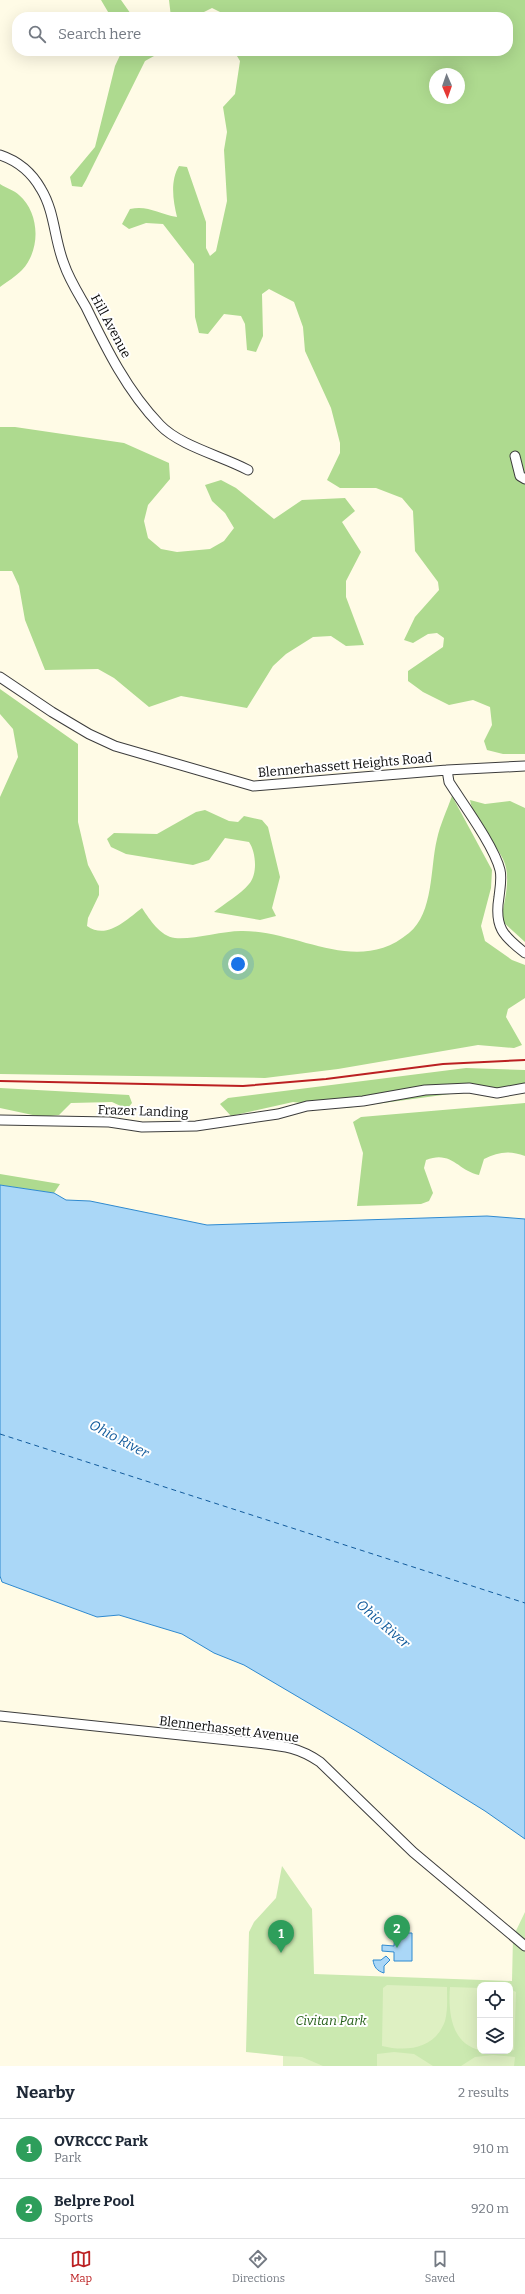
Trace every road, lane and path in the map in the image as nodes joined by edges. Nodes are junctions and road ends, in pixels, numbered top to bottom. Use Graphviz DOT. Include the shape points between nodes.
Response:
graph roads {
  1 [pos="0,155"];
  2 [pos="515,456"];
  3 [pos="248,470"];
  4 [pos="525,479"];
  5 [pos="0,677"];
  6 [pos="525,766"];
  7 [pos="447,770"];
  8 [pos="525,953"];
  9 [pos="525,1088"];
  10 [pos="0,1120"];
  11 [pos="0,1716"];
  12 [pos="525,1946"];
  1 -- 3 [label="street, Hill Avenue" via="18,163 40,187 54,221 64,264 110,355 147,410 161,426 183,440"];
  2 -- 4 [label="street" via="520,476"];
  5 -- 7 [label="street, Blennerhassett Heights Road" via="89,734 122,748 236,782 266,786"];
  6 -- 7 [label="street, Blennerhassett Heights Road"];
  7 -- 8 [label="street" via="449,782 493,853 500,870 501,886 497,914 505,937"];
  9 -- 10 [label="street, Frazer Landing" via="497,1093 469,1088 446,1088 363,1101 307,1106 278,1114 196,1126 142,1127 109,1122"];
  11 -- 12 [label="street, Blennerhassett Avenue" via="286,1746 304,1751 320,1762 413,1852"];
}
